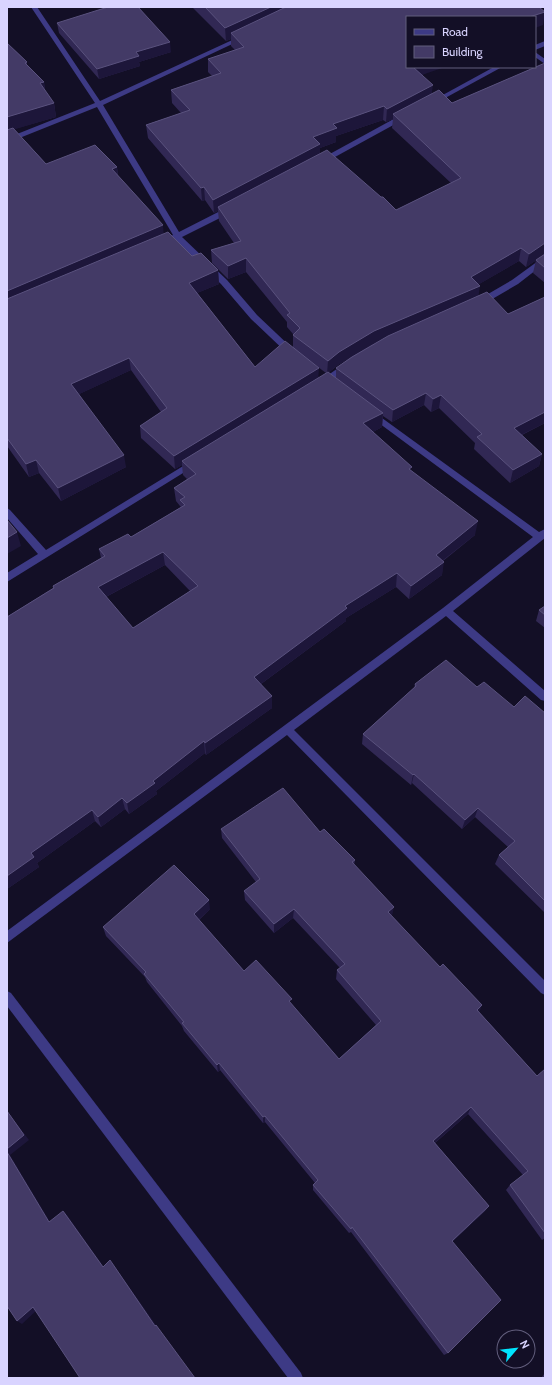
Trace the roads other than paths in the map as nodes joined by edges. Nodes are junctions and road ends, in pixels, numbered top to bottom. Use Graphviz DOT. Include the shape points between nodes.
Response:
graph roads {
  1 [pos="34,7"];
  2 [pos="250,34"];
  3 [pos="545,43"];
  4 [pos="536,48"];
  5 [pos="536,55"];
  6 [pos="545,62"];
  7 [pos="497,68"];
  8 [pos="99,104"];
  9 [pos="430,104"];
  10 [pos="409,115"];
  11 [pos="7,141"];
  12 [pos="311,167"];
  13 [pos="241,204"];
  14 [pos="178,237"];
  15 [pos="164,243"];
  16 [pos="545,259"];
  17 [pos="472,306"];
  18 [pos="296,357"];
  19 [pos="351,362"];
  20 [pos="313,389"];
  21 [pos="365,409"];
  22 [pos="199,459"];
  23 [pos="7,512"];
  24 [pos="542,535"];
  25 [pos="44,554"];
  26 [pos="7,578"];
  27 [pos="446,611"];
  28 [pos="545,697"];
  29 [pos="287,729"];
  30 [pos="7,938"];
  31 [pos="545,989"];
  32 [pos="7,997"];
  33 [pos="296,1378"];
  1 -- 8 [label="street"];
  2 -- 8 [label="street"];
  3 -- 4 [label="street"];
  5 -- 6 [label="street"];
  7 -- 9 [label="street"];
  8 -- 11 [label="street"];
  8 -- 14 [label="street"];
  10 -- 12 [label="street"];
  13 -- 14 [label="street"];
  14 -- 15 [label="street"];
  14 -- 18 [label="street"];
  16 -- 17 [label="street" via="515,282"];
  19 -- 20 [label="street"];
  21 -- 24 [label="street"];
  22 -- 25 [label="street"];
  23 -- 25 [label="street"];
  24 -- 27 [label="street"];
  25 -- 26 [label="street"];
  27 -- 28 [label="street"];
  27 -- 29 [label="street"];
  29 -- 30 [label="street"];
  29 -- 31 [label="street"];
  32 -- 33 [label="street"];
}
